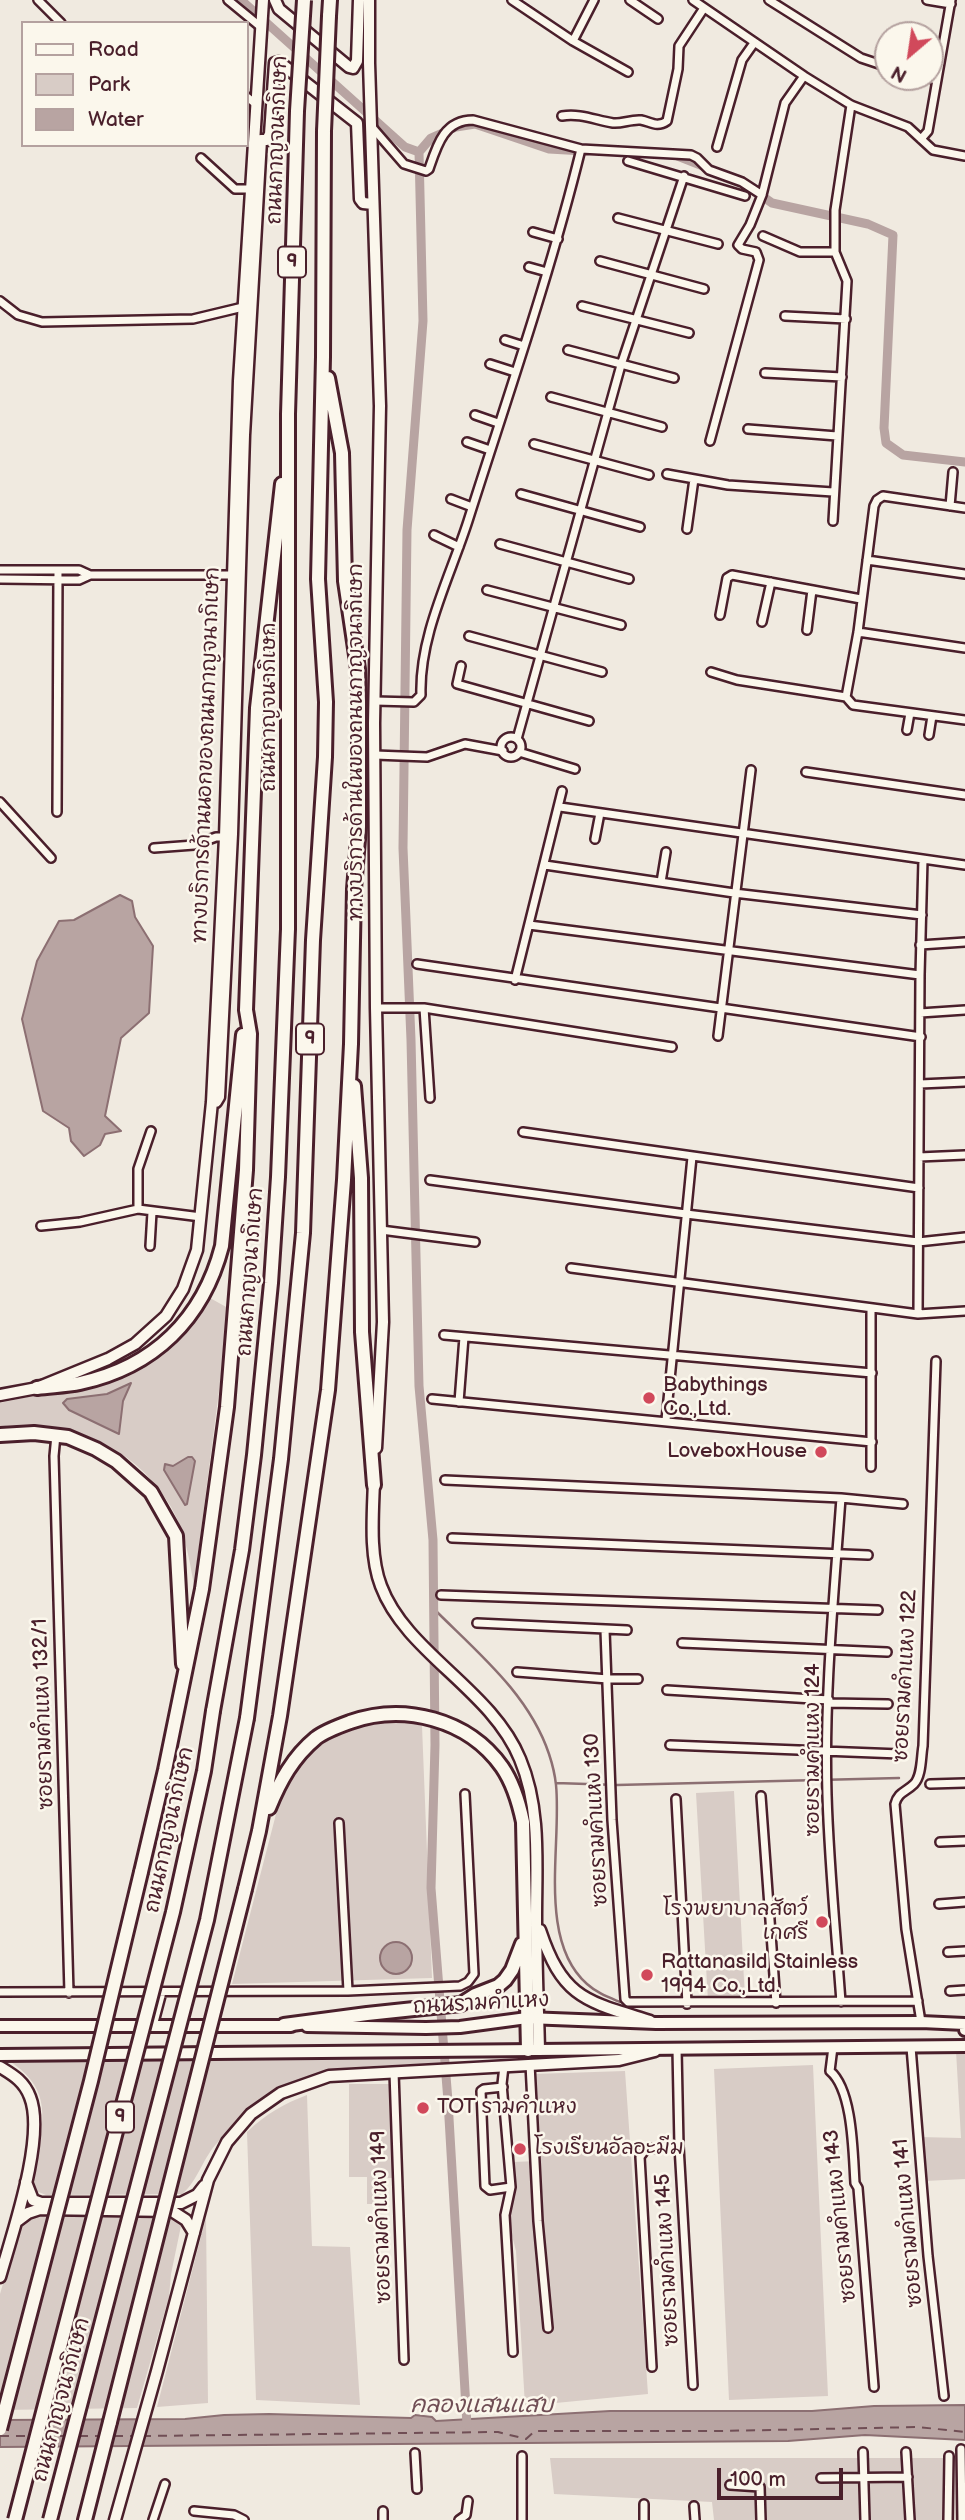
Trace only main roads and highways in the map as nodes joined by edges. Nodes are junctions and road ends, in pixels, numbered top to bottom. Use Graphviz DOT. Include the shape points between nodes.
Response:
graph roads {
  1 [pos="263,0"];
  2 [pos="268,0"];
  3 [pos="275,0"];
  4 [pos="303,0"];
  5 [pos="330,0"];
  6 [pos="359,0"];
  7 [pos="369,0"];
  8 [pos="264,29"];
  9 [pos="261,140"];
  10 [pos="373,204"];
  11 [pos="323,357"];
  12 [pos="288,414"];
  13 [pos="246,1010"];
  14 [pos="351,1044"];
  15 [pos="212,1102"];
  16 [pos="37,1388"];
  17 [pos="0,1395"];
  18 [pos="0,1435"];
  19 [pos="374,1485"];
  20 [pos="184,1682"];
  21 [pos="259,1831"];
  22 [pos="536,1916"];
  23 [pos="524,1935"];
  24 [pos="533,2018"];
  25 [pos="656,2023"];
  26 [pos="790,2023"];
  27 [pos="965,2024"];
  28 [pos="284,2025"];
  29 [pos="0,2026"];
  30 [pos="965,2030"];
  31 [pos="965,2046"];
  32 [pos="790,2047"];
  33 [pos="533,2050"];
  34 [pos="659,2050"];
  35 [pos="0,2055"];
  36 [pos="0,2067"];
  37 [pos="208,2179"];
  38 [pos="26,2182"];
  39 [pos="16,2222"];
  40 [pos="194,2233"];
  41 [pos="0,2277"];
  42 [pos="0,2429"];
  43 [pos="15,2520"];
  44 [pos="50,2520"];
  45 [pos="85,2520"];
  46 [pos="115,2520"];
  1 -- 8 [label="main road, ทางบริการด้านนอกของถนนกาญจนาภิเษก"];
  2 -- 8 [label="main road"];
  3 -- 6 [label="main road" via="279,9 352,68 358,61"];
  4 -- 12 [label="highway, ถนนกาญจนาภิเษก / 9, bridge"];
  5 -- 11 [label="highway, ถนนกาญจนาภิเษก / 9, bridge"];
  7 -- 10 [label="main road, ทางบริการด้านในของถนนกาญจนาภิเษก"];
  8 -- 9 [label="main road"];
  8 -- 15 [label="main road, ทางบริการด้านนอกของถนนกาญจนาภิเษก" via="243,307"];
  9 -- 10 [label="main road" via="270,134 275,62 279,62 357,123 360,199"];
  9 -- 15 [label="main road" via="244,435 219,1097"];
  10 -- 19 [label="main road, ทางบริการด้านในของถนนกาญจนาภิเษก" via="380,406 375,755 383,1322"];
  11 -- 14 [label="highway" via="342,453 345,581 358,669 359,827"];
  11 -- 44 [label="highway, ถนนกาญจนาภิเษก / 9, bridge" via="318,579 325,757 313,940 303,1233 281,1459 247,1718 207,1920"];
  12 -- 13 [label="highway" via="257,708"];
  12 -- 43 [label="highway, ถนนกาญจนาภิเษก / 9, bridge" via="288,929 278,1177 242,1550 204,1771 173,1912"];
  13 -- 16 [label="highway" via="222,1246 203,1298 192,1316 136,1362 109,1375"];
  13 -- 20 [label="highway" via="250,1034 246,1170 228,1395 202,1589"];
  14 -- 19 [label="highway" via="360,1178 362,1332"];
  14 -- 21 [label="highway" via="328,1390"];
  15 -- 16 [label="main road, ทางบริการด้านนอกของถนนกาญจนาภิเษก" via="201,1217 193,1266 183,1289 166,1316 135,1344"];
  16 -- 17 [label="main road, ทางบริการด้านนอกของถนนกาญจนาภิเษก"];
  18 -- 20 [label="highway" via="57,1435 96,1449 152,1492 176,1536"];
  19 -- 22 [label="main road, ทางบริการด้านในของถนนกาญจนาภิเษก" via="374,1556 390,1606 403,1625 483,1703 519,1756 534,1808"];
  20 -- 42 [label="highway, bridge" via="81,2121"];
  21 -- 23 [label="highway" via="288,1769 318,1737 369,1716 403,1713 441,1721 475,1741 504,1769 519,1802"];
  21 -- 45 [label="highway, bridge"];
  22 -- 24 [label="main road, ทางบริการด้านในของถนนกาญจนาภิเษก"];
  22 -- 25 [label="main road" via="547,1952 580,1996"];
  23 -- 24 [label="highway"];
  23 -- 28 [label="highway" via="505,1980 461,2004"];
  24 -- 25 [label="main road, ถนนรามคำแหง"];
  24 -- 28 [label="main road, ถนนรามคำแหง" via="426,2028"];
  24 -- 33 [label="highway"];
  25 -- 26 [label="main road, ถนนรามคำแหง"];
  26 -- 27 [label="main road, ถนนรามคำแหง"];
  26 -- 32 [label="main road"];
  27 -- 30 [label="main road"];
  28 -- 29 [label="main road, ถนนรามคำแหง"];
  31 -- 32 [label="main road, ถนนรามคำแหง"];
  32 -- 34 [label="main road, ถนนรามคำแหง"];
  33 -- 34 [label="main road, ถนนรามคำแหง"];
  33 -- 35 [label="main road, ถนนรามคำแหง"];
  34 -- 37 [label="main road" via="618,2060 329,2076 281,2093 251,2114 227,2142"];
  36 -- 38 [label="main road" via="18,2077 34,2112"];
  37 -- 38 [label="main road" via="197,2195 181,2203 41,2203 33,2200"];
  37 -- 40 [label="main road"];
  38 -- 39 [label="main road"];
  39 -- 40 [label="main road" via="40,2209 172,2211 186,2220"];
  39 -- 41 [label="main road"];
  40 -- 46 [label="main road"];
}
